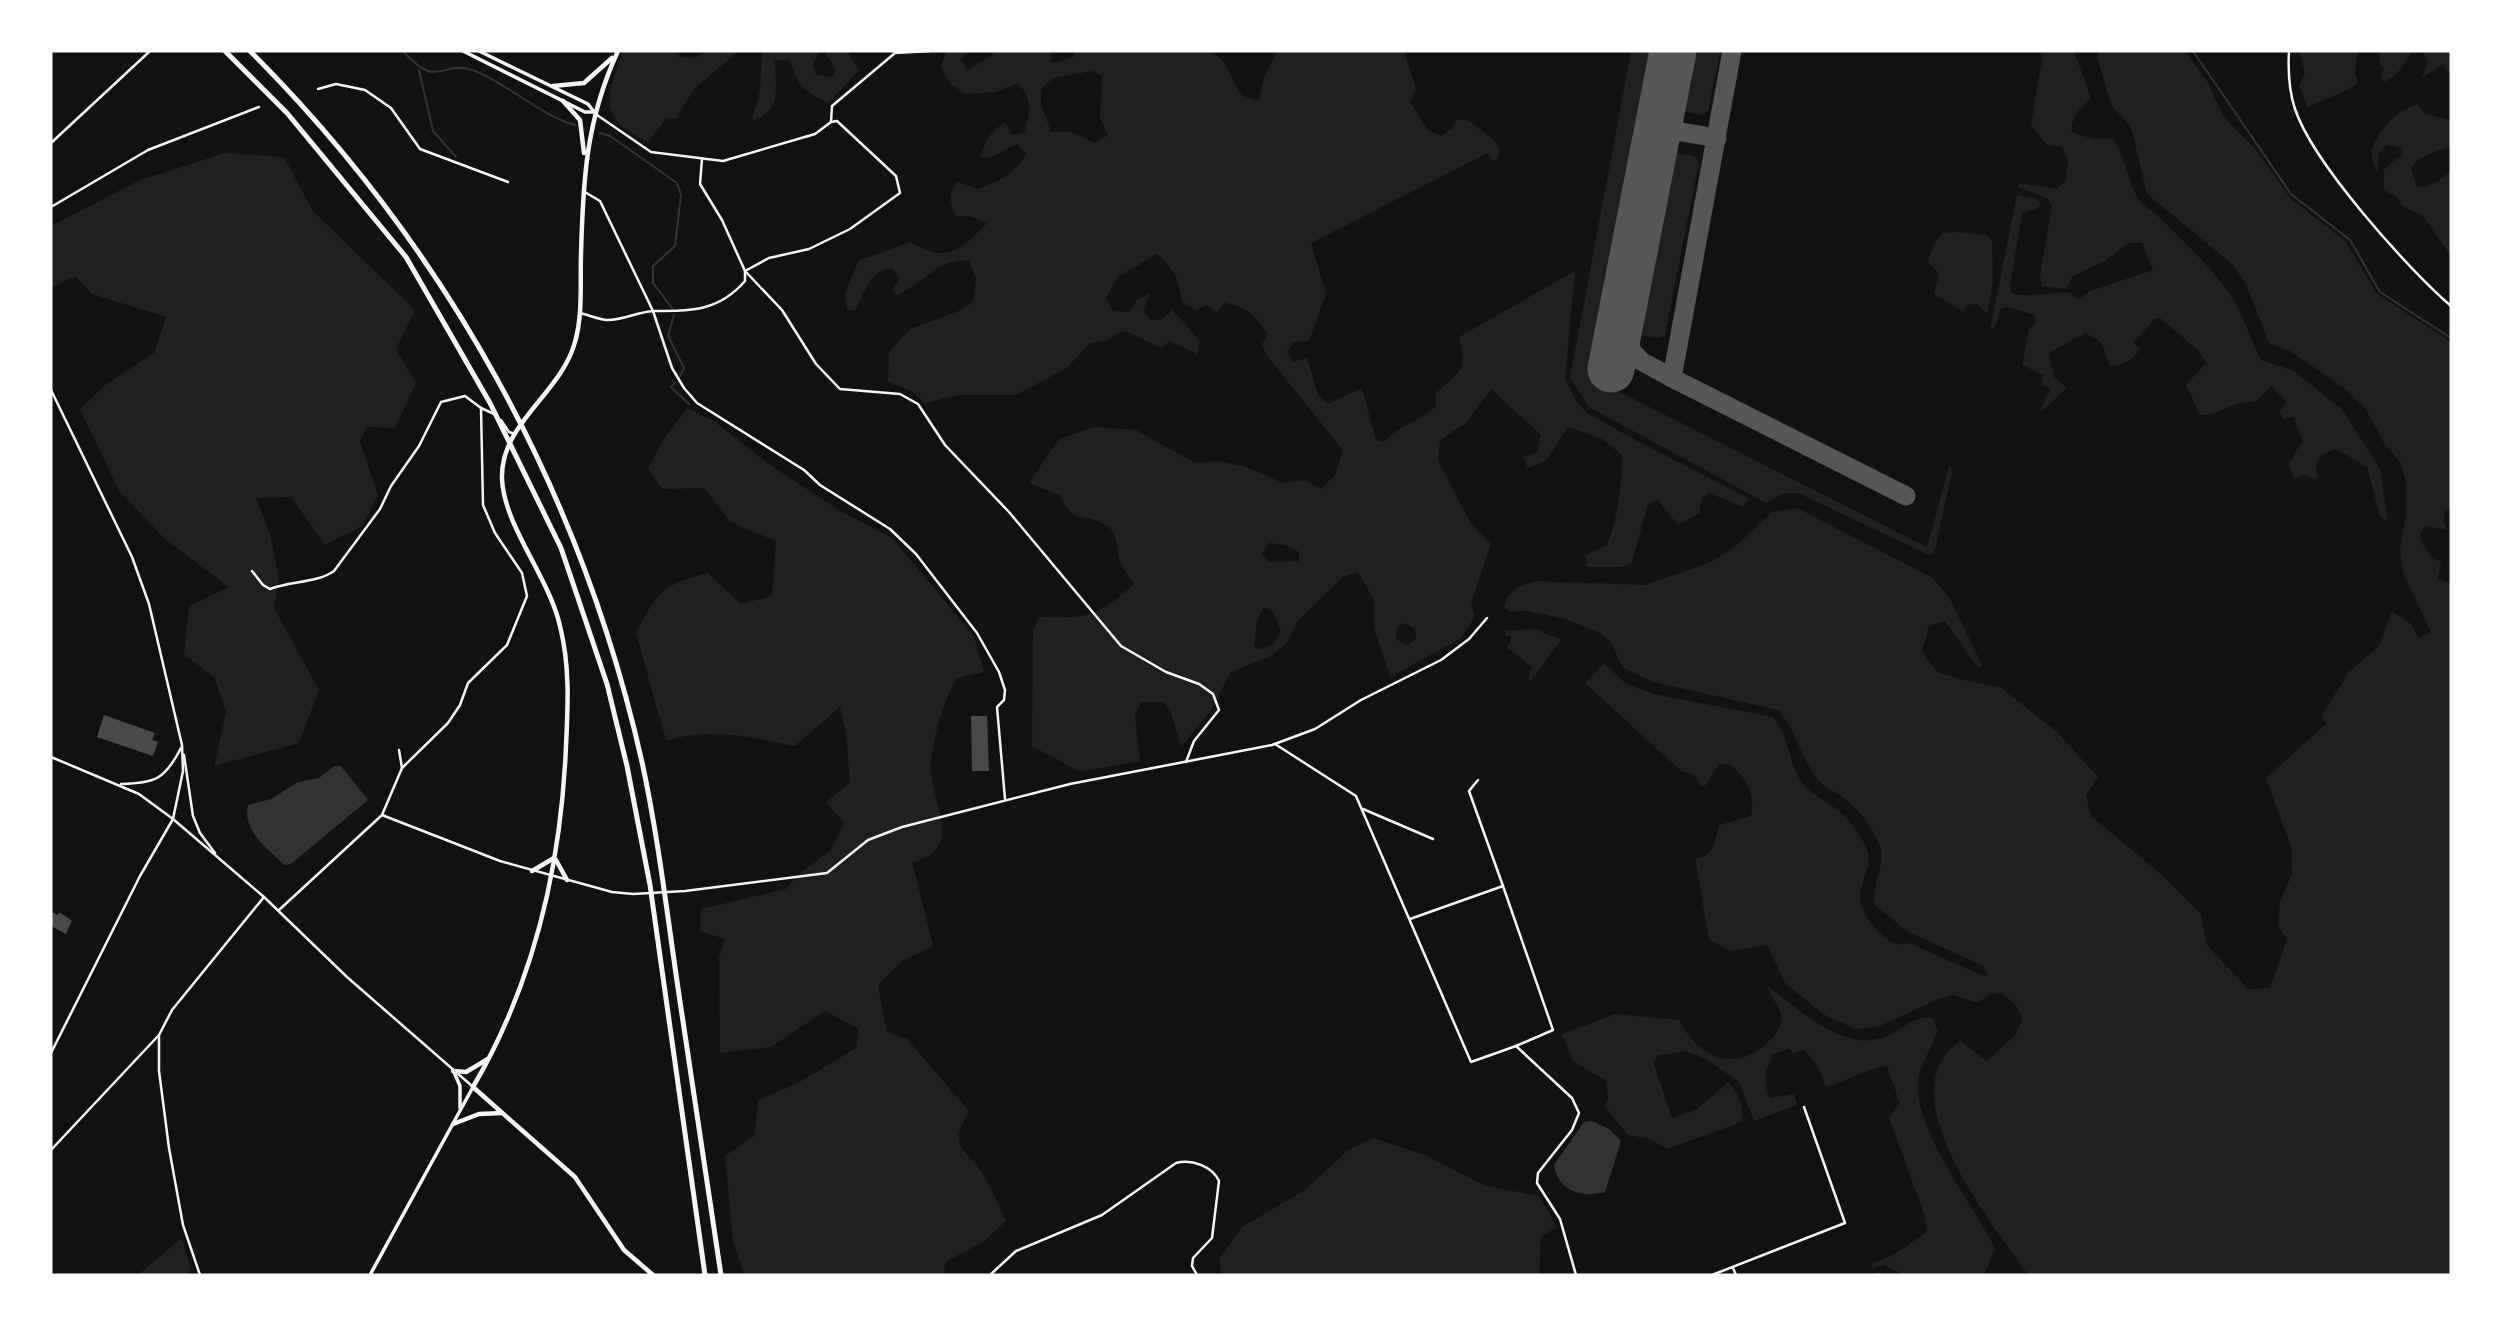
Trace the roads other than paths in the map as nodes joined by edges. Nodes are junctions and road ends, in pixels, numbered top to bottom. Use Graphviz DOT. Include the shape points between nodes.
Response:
graph roads {
  1 [pos="150,51"];
  2 [pos="225,51"];
  3 [pos="250,51"];
  4 [pos="463,51"];
  5 [pos="479,51"];
  6 [pos="930,51"];
  7 [pos="2289,51"];
  8 [pos="617,53"];
  9 [pos="553,86"];
  10 [pos="318,89"];
  11 [pos="563,101"];
  12 [pos="259,107"];
  13 [pos="594,113"];
  14 [pos="831,122"];
  15 [pos="51,143"];
  16 [pos="584,158"];
  17 [pos="702,159"];
  18 [pos="508,182"];
  19 [pos="583,191"];
  20 [pos="51,207"];
  21 [pos="744,271"];
  22 [pos="2451,306"];
  23 [pos="653,311"];
  24 [pos="580,313"];
  25 [pos="51,390"];
  26 [pos="481,408"];
  27 [pos="515,434"];
  28 [pos="253,571"];
  29 [pos="1487,618"];
  30 [pos="1275,744"];
  31 [pos="182,746"];
  32 [pos="399,750"];
  33 [pos="51,757"];
  34 [pos="1186,762"];
  35 [pos="402,768"];
  36 [pos="1478,780"];
  37 [pos="118,784"];
  38 [pos="1005,799"];
  39 [pos="1363,809"];
  40 [pos="382,814"];
  41 [pos="173,819"];
  42 [pos="1433,839"];
  43 [pos="217,855"];
  44 [pos="555,858"];
  45 [pos="532,870"];
  46 [pos="552,876"];
  47 [pos="567,880"];
  48 [pos="1503,886"];
  49 [pos="264,897"];
  50 [pos="278,910"];
  51 [pos="1410,919"];
  52 [pos="159,1035"];
  53 [pos="1516,1046"];
  54 [pos="51,1054"];
  55 [pos="491,1056"];
  56 [pos="453,1071"];
  57 [pos="473,1087"];
  58 [pos="1804,1107"];
  59 [pos="460,1110"];
  60 [pos="502,1112"];
  61 [pos="453,1124"];
  62 [pos="51,1150"];
  63 [pos="1733,1268"];
  64 [pos="200,1275"];
  65 [pos="370,1275"];
  66 [pos="653,1275"];
  67 [pos="705,1275"];
  68 [pos="721,1275"];
  69 [pos="990,1275"];
  70 [pos="1197,1275"];
  71 [pos="1576,1275"];
  72 [pos="1712,1275"];
  73 [pos="1736,1275"];
  1 -- 15 [label="street"];
  2 -- 67 [label="highway" via="287,113 406,257 463,353 561,548 607,684 650,886"];
  3 -- 68 [label="highway" via="388,207 469,327 555,494 590,582 642,763"];
  4 -- 11 [label="street"];
  5 -- 9 [label="street"];
  6 -- 14 [label="street" via="895,53 832,106"];
  7 -- 22 [label="street" via="2295,110 2322,161 2368,218"];
  8 -- 9 [label="main road" via="584,83"];
  8 -- 13 [label="main road"];
  9 -- 13 [label="street" via="587,104"];
  10 -- 18 [label="street" via="336,84 365,90 391,108 420,149"];
  11 -- 13 [label="street"];
  11 -- 16 [label="main road" via="580,120"];
  12 -- 20 [label="street" via="148,150"];
  13 -- 16 [label="main road"];
  13 -- 17 [label="street" via="651,152"];
  14 -- 17 [label="street" via="816,134 723,161"];
  14 -- 21 [label="street" via="837,121 895,176 900,193 850,229"];
  16 -- 19 [label="main road"];
  17 -- 21 [label="street" via="700,184"];
  19 -- 23 [label="street" via="600,201"];
  19 -- 24 [label="main road"];
  21 -- 23 [label="street" via="745,281 731,296 698,310"];
  21 -- 34 [label="street" via="782,310 816,365 840,389 900,394 918,404 945,445 1009,512 1121,646 1213,694 1219,710 1194,741"];
  23 -- 24 [label="street" via="607,320"];
  23 -- 38 [label="street" via="672,368 697,403 890,529 916,554 977,633 1005,690 997,707"];
  24 -- 27 [label="main road" via="567,365"];
  25 -- 31 [label="street" via="132,557 149,604"];
  26 -- 27 [label="street" via="498,416"];
  26 -- 28 [label="street" via="465,396 441,402 380,509 334,571 270,589"];
  26 -- 35 [label="street" via="483,505 495,533 522,573 527,596 507,645 468,683 448,723"];
  27 -- 44 [label="main road" via="502,467 504,498 552,597 568,672 562,814"];
  29 -- 30 [label="street" via="1441,660 1361,700 1331,722"];
  30 -- 34 [label="street"];
  30 -- 39 [label="street" via="1356,796"];
  31 -- 37 [label="street" via="163,776 140,784"];
  31 -- 41 [label="street" via="183,771"];
  31 -- 43 [label="street" via="193,816"];
  32 -- 35 [label="street"];
  33 -- 37 [label="street"];
  34 -- 38 [label="street"];
  35 -- 40 [label="street"];
  36 -- 48 [label="street" via="1469,791"];
  37 -- 41 [label="street"];
  38 -- 47 [label="street" via="868,840 827,873 634,894"];
  39 -- 42 [label="street"];
  39 -- 51 [label="street"];
  40 -- 45 [label="street"];
  40 -- 50 [label="street"];
  41 -- 43 [label="street"];
  41 -- 54 [label="street"];
  43 -- 49 [label="street"];
  44 -- 45 [label="main road"];
  44 -- 46 [label="main road"];
  44 -- 47 [label="main road"];
  45 -- 46 [label="street"];
  46 -- 47 [label="street"];
  46 -- 55 [label="main road" via="514,1007"];
  48 -- 51 [label="street"];
  48 -- 53 [label="street" via="1553,1030"];
  49 -- 50 [label="street"];
  49 -- 52 [label="street" via="172,1010"];
  50 -- 56 [label="street"];
  51 -- 53 [label="street" via="1471,1062"];
  52 -- 62 [label="street"];
  52 -- 64 [label="street" via="169,1148 183,1225"];
  53 -- 71 [label="street" via="1572,1098 1579,1113 1572,1130 1538,1173 1537,1183 1560,1219"];
  55 -- 56 [label="main road" via="471,1070"];
  55 -- 57 [label="main road"];
  56 -- 57 [label="street"];
  56 -- 59 [label="street" via="460,1086"];
  57 -- 59 [label="street"];
  57 -- 60 [label="main road"];
  58 -- 63 [label="street" via="1845,1223"];
  59 -- 61 [label="street"];
  60 -- 61 [label="main road" via="479,1114"];
  60 -- 66 [label="main road" via="575,1177 624,1250"];
  61 -- 65 [label="street"];
  63 -- 72 [label="street"];
  63 -- 73 [label="street"];
  69 -- 70 [label="street" via="1016,1251 1102,1215 1186,1160 1216,1174 1219,1181 1212,1238 1193,1258"];
}
